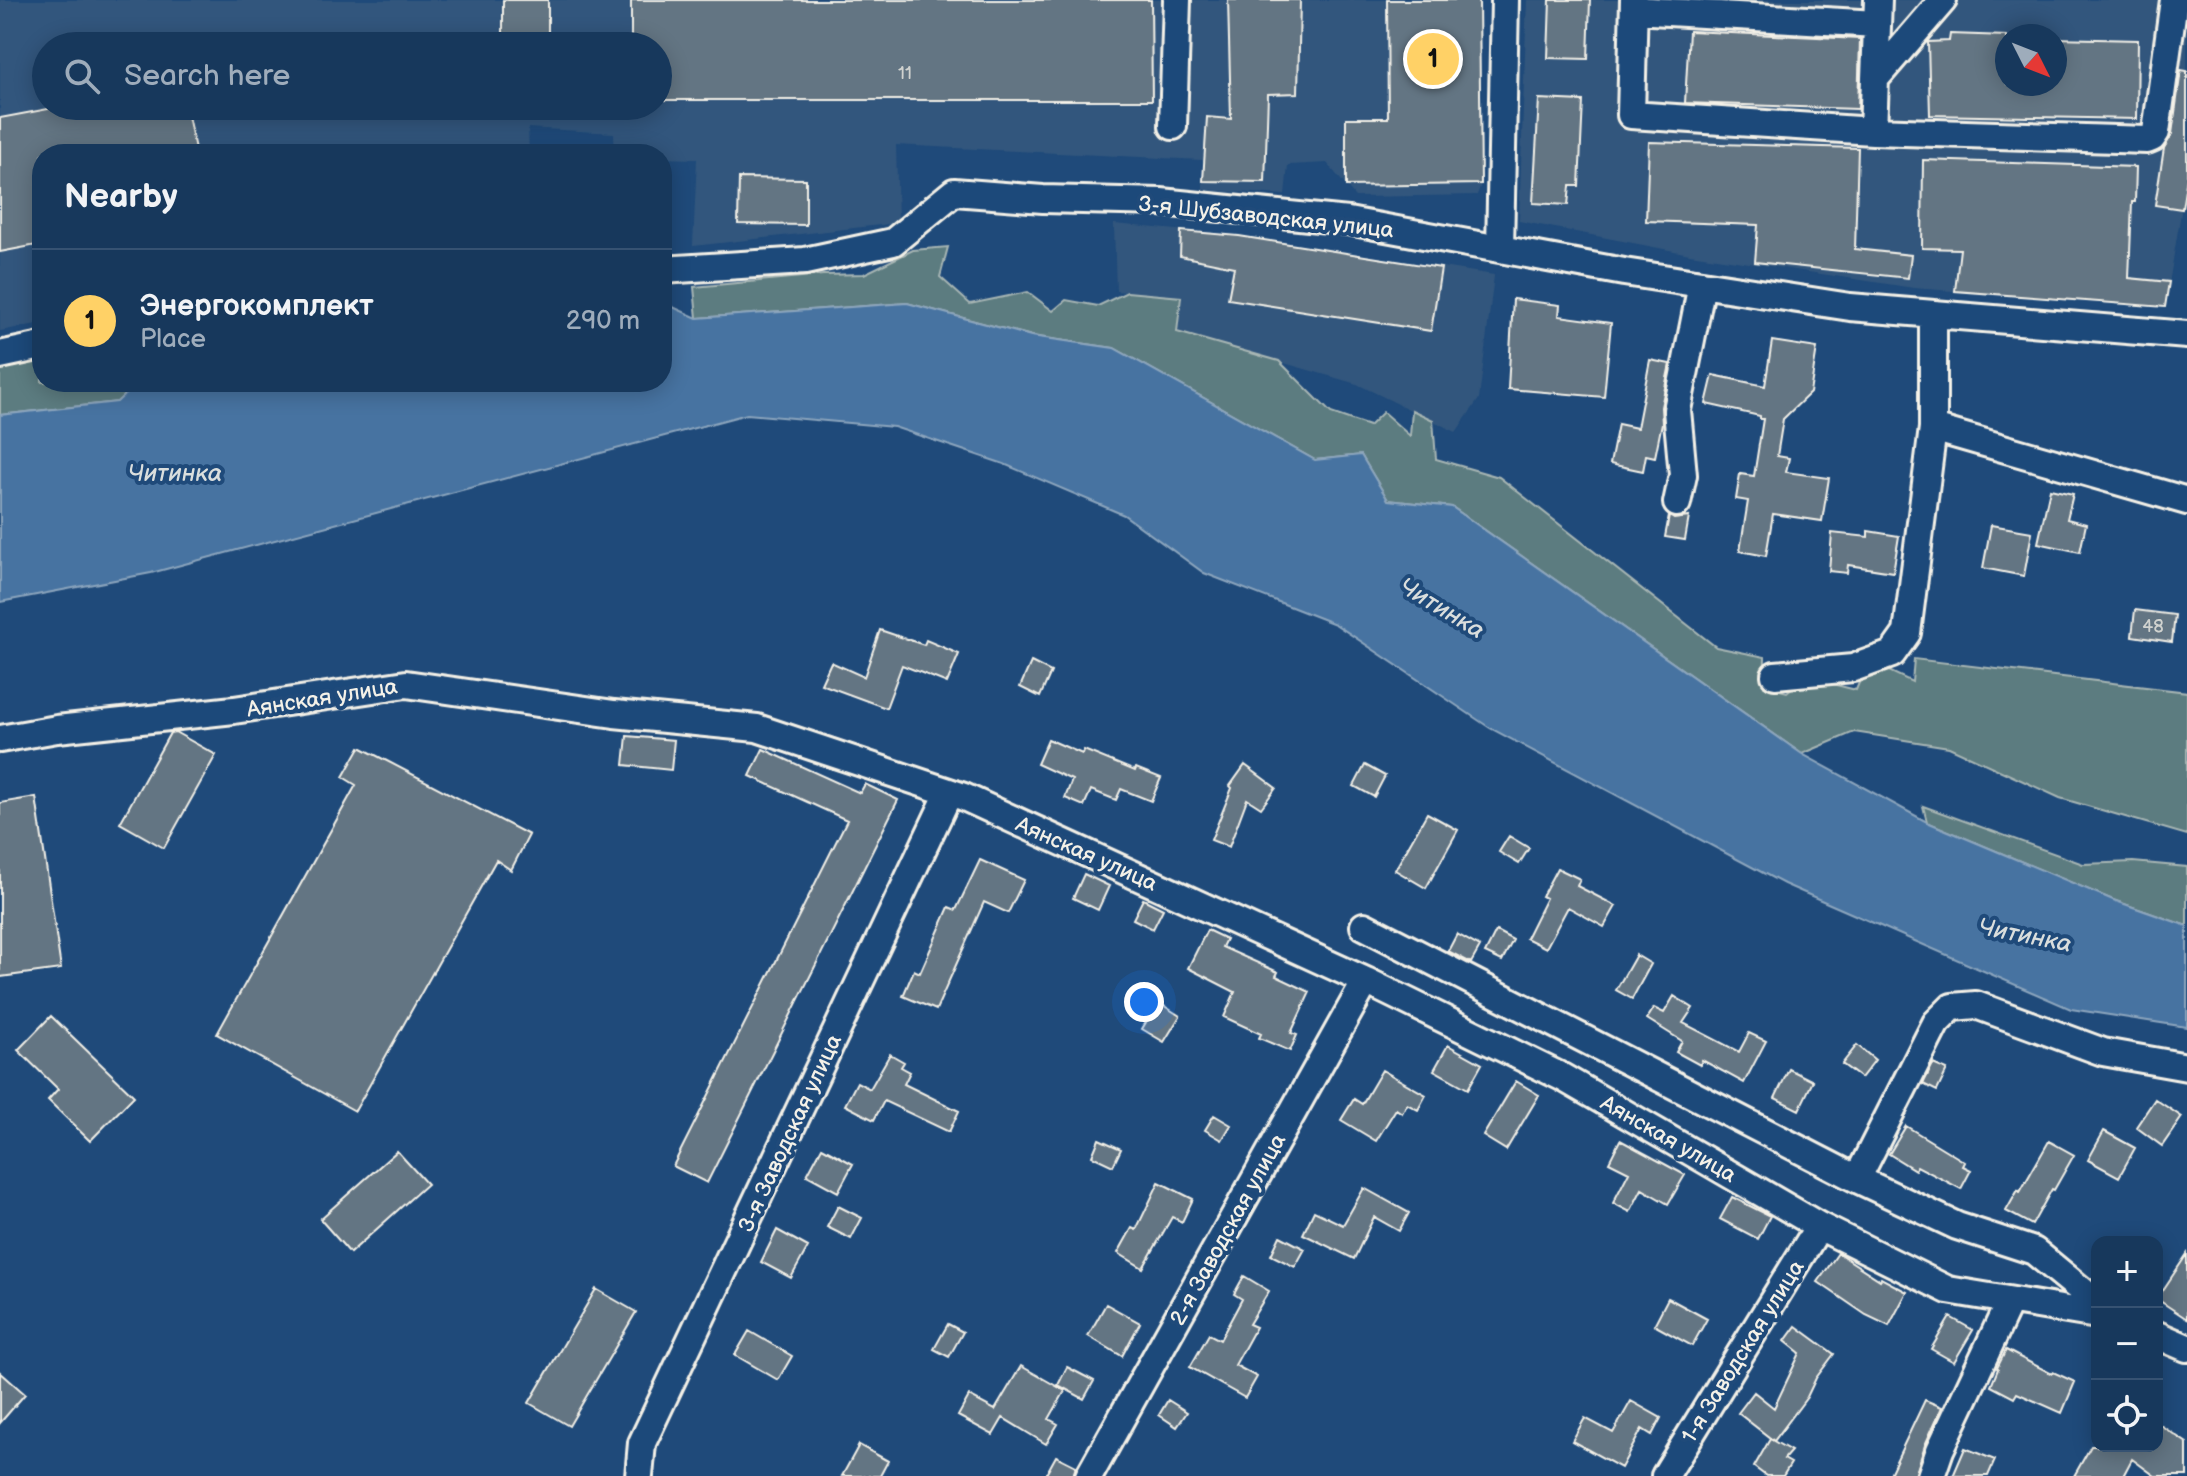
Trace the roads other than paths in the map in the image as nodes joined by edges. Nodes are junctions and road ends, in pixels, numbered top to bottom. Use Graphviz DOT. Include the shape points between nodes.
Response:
graph roads {
  1 [pos="1177,0"];
  2 [pos="1505,0"];
  3 [pos="1943,0"];
  4 [pos="2174,0"];
  5 [pos="1634,5"];
  6 [pos="1878,12"];
  7 [pos="1875,79"];
  8 [pos="1173,126"];
  9 [pos="1873,131"];
  10 [pos="1500,249"];
  11 [pos="672,269"];
  12 [pos="1702,284"];
  13 [pos="1933,314"];
  14 [pos="2180,334"];
  15 [pos="32,348"];
  16 [pos="0,355"];
  17 [pos="1933,428"];
  18 [pos="2187,501"];
  19 [pos="1677,503"];
  20 [pos="1775,675"];
  21 [pos="0,739"];
  22 [pos="949,793"];
  23 [pos="1364,926"];
  24 [pos="1366,981"];
  25 [pos="2187,1067"];
  26 [pos="1857,1179"];
  27 [pos="1819,1226"];
  28 [pos="2091,1298"];
  29 [pos="2010,1301"];
  30 [pos="2091,1314"];
  31 [pos="2163,1338"];
  32 [pos="2187,1348"];
  33 [pos="639,1476"];
  34 [pos="1089,1476"];
  35 [pos="1665,1476"];
  36 [pos="1931,1476"];
  1 -- 8 [label="street"];
  2 -- 10 [label="street"];
  3 -- 7 [label="street"];
  4 -- 9 [label="street" via="2152,138"];
  5 -- 6 [label="street"];
  5 -- 9 [label="street" via="1631,115"];
  6 -- 7 [label="street"];
  7 -- 9 [label="street"];
  10 -- 11 [label="street, 3-я Шубзаводская улица" via="1348,221 1161,202 954,192 893,242 805,261"];
  10 -- 12 [label="street, 3-я Шубзаводская улица"];
  12 -- 13 [label="street, 3-я Шубзаводская улица"];
  12 -- 19 [label="street" via="1677,410 1683,475"];
  13 -- 14 [label="street, 3-я Шубзаводская улица"];
  13 -- 17 [label="street"];
  15 -- 16 [label="street"];
  17 -- 18 [label="street"];
  17 -- 20 [label="street" via="1907,633 1892,654 1853,668"];
  21 -- 22 [label="street, Аянская улица" via="406,684 757,728"];
  22 -- 24 [label="street, Аянская улица"];
  22 -- 33 [label="street, 3-я Заводская улица" via="642,1443"];
  23 -- 26 [label="street"];
  24 -- 27 [label="street, Аянская улица" via="1562,1077"];
  24 -- 34 [label="street, 2-я Заводская улица"];
  25 -- 26 [label="street" via="2103,1052 1976,1005 1952,1007 1936,1023"];
  26 -- 28 [label="street" via="1957,1226 2034,1251"];
  27 -- 29 [label="street, Аянская улица" via="1948,1290"];
  27 -- 35 [label="street, 1-я Заводская улица"];
  29 -- 30 [label="street, Аянская улица"];
  29 -- 36 [label="street"];
  31 -- 32 [label="street"];
}
